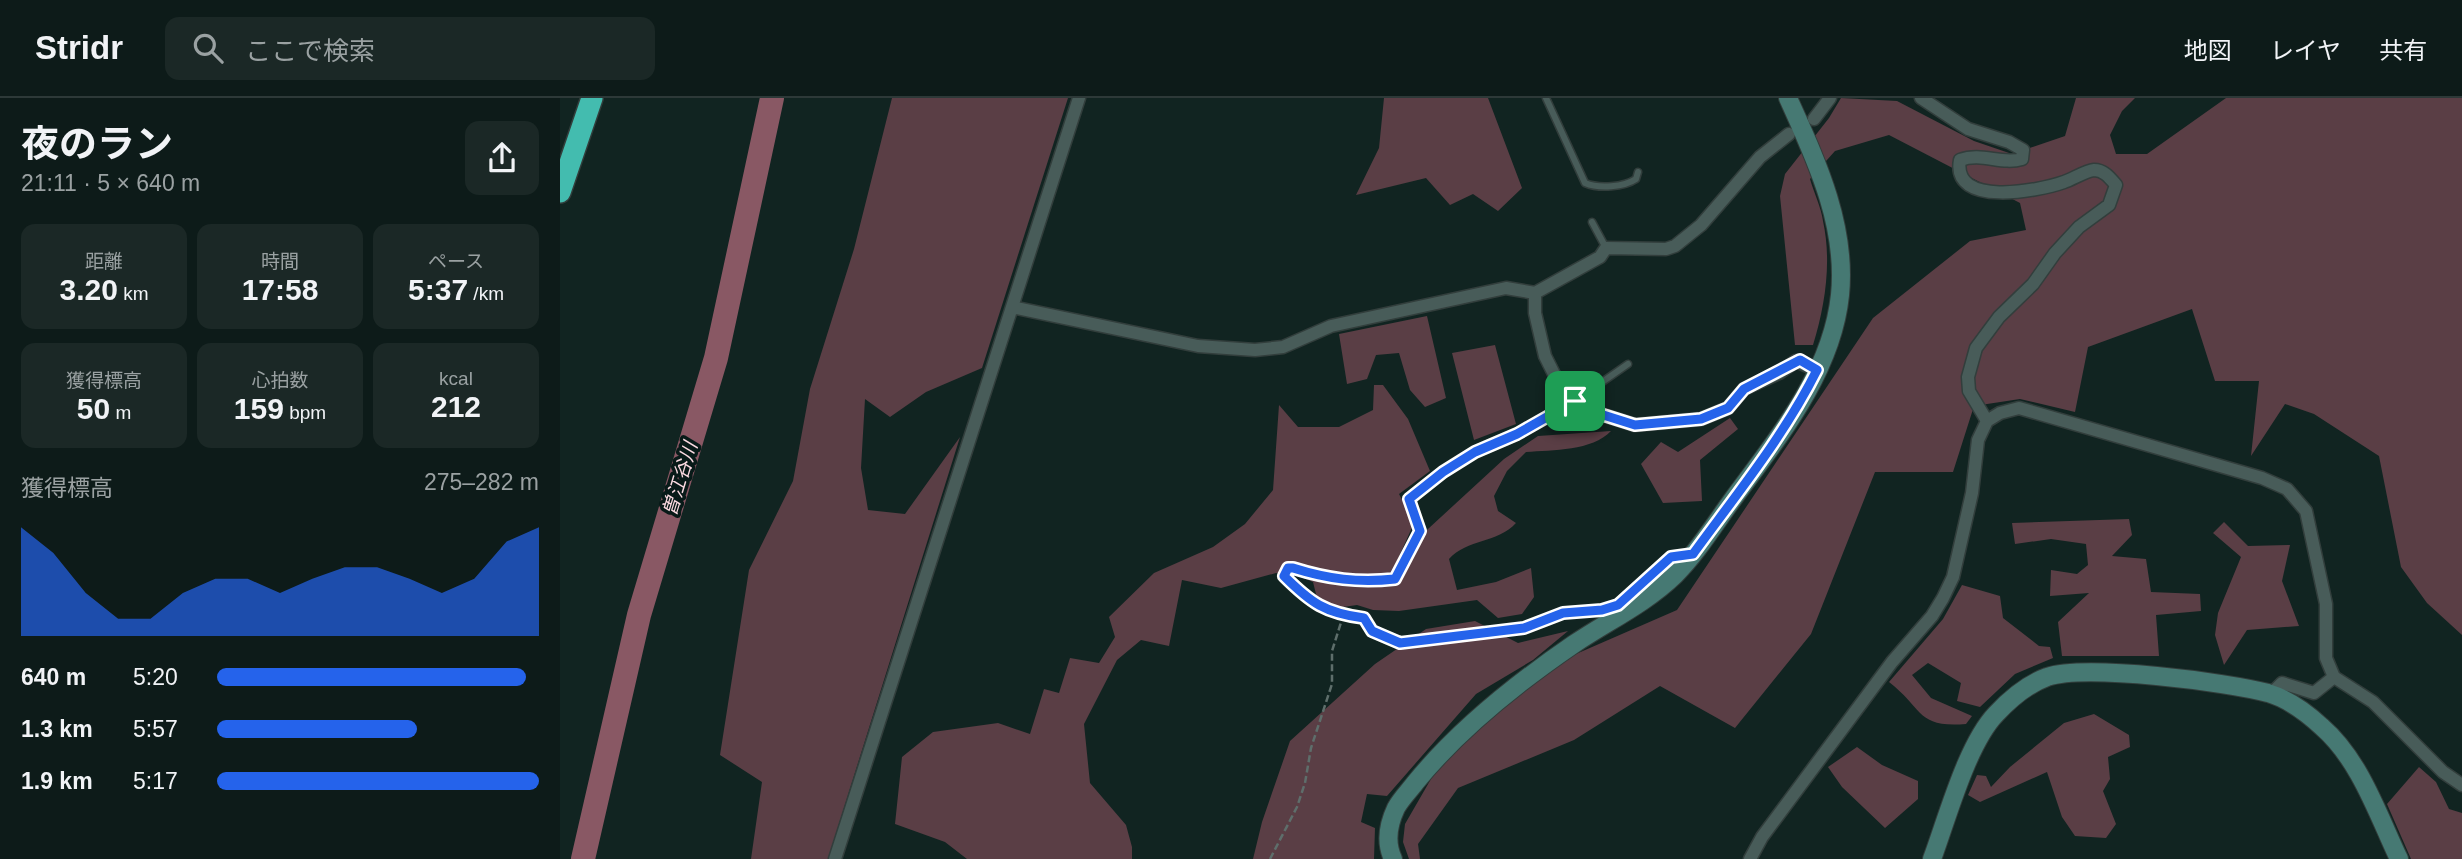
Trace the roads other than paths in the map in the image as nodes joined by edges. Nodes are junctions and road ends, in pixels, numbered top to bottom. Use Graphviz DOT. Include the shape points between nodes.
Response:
graph roads {
  1 [pos="592,98"];
  2 [pos="1079,98"];
  3 [pos="1546,98"];
  4 [pos="1787,98"];
  5 [pos="1830,98"];
  6 [pos="1921,98"];
  7 [pos="1814,119"];
  8 [pos="1789,134"];
  9 [pos="1638,172"];
  10 [pos="560,192"];
  11 [pos="1592,222"];
  12 [pos="1606,248"];
  13 [pos="1535,293"];
  14 [pos="1012,307"];
  15 [pos="1628,364"];
  16 [pos="1817,370"];
  17 [pos="1575,401"];
  18 [pos="1987,421"];
  19 [pos="1409,499"];
  20 [pos="1693,554"];
  21 [pos="1618,605"];
  22 [pos="2334,677"];
  23 [pos="2270,694"];
  24 [pos="2462,785"];
  25 [pos="835,859"];
  26 [pos="1393,859"];
  27 [pos="1750,859"];
  28 [pos="1932,859"];
  29 [pos="2399,859"];
  1 -- 10 [label="highway"];
  2 -- 14 [label="street"];
  3 -- 9 [label="lane" via="1585,183 1595,187 1630,183"];
  4 -- 16 [label="street" via="1820,170 1839,249 1836,318"];
  5 -- 7 [label="street"];
  6 -- 18 [label="street" via="1968,129 2024,150 2022,159 2012,162 1972,155 1960,160 1958,169 1964,179 1982,192 2034,190 2094,170 2107,174 2116,185 2109,205 2063,244 1976,348 1969,391"];
  8 -- 12 [label="street" via="1760,157 1701,225 1675,246"];
  11 -- 12 [label="lane"];
  12 -- 13 [label="street" via="1600,257"];
  13 -- 14 [label="street" via="1506,288 1331,326 1283,347 1255,350 1198,345"];
  13 -- 17 [label="street" via="1545,356 1558,382"];
  14 -- 25 [label="street"];
  15 -- 17 [label="lane"];
  16 -- 17 [label="street" via="1796,361 1744,389 1728,408 1701,419 1635,425"];
  16 -- 20 [label="street" via="1771,446"];
  17 -- 19 [label="lane" via="1475,452"];
  18 -- 22 [label="street" via="2019,408 2042,413 2287,489 2306,511 2326,604 2326,658"];
  18 -- 27 [label="street" via="1978,440 1972,493 1953,577 1943,598"];
  20 -- 21 [label="lane" via="1671,557"];
  20 -- 26 [label="street" via="1644,600 1574,644 1473,723 1429,766 1397,806 1388,830"];
  22 -- 23 [label="street" via="2314,693 2282,683"];
  22 -- 24 [label="street" via="2374,702 2443,772"];
  23 -- 28 [label="street" via="2231,685 2087,671 2048,677 2019,693 1993,716 1962,776"];
  23 -- 29 [label="street" via="2314,720 2345,752"];
}
